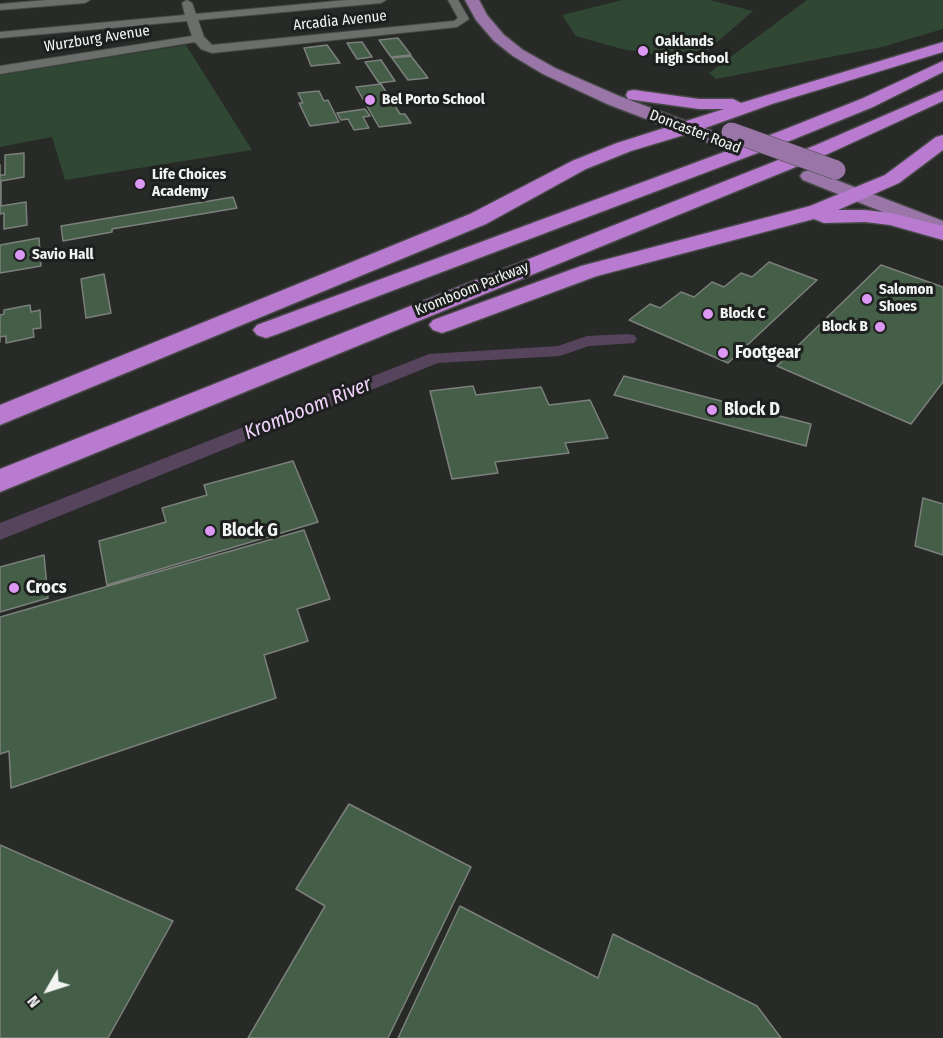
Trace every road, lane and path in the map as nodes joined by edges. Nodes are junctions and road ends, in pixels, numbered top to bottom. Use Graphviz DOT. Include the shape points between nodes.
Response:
graph roads {
  1 [pos="85,0"];
  2 [pos="186,0"];
  3 [pos="381,0"];
  4 [pos="461,3"];
  5 [pos="0,7"];
  6 [pos="319,14"];
  7 [pos="499,16"];
  8 [pos="190,17"];
  9 [pos="0,35"];
  10 [pos="338,36"];
  11 [pos="202,43"];
  12 [pos="943,47"];
  13 [pos="943,66"];
  14 [pos="0,69"];
  15 [pos="943,95"];
  16 [pos="766,100"];
  17 [pos="637,103"];
  18 [pos="696,125"];
  19 [pos="724,136"];
  20 [pos="943,141"];
  21 [pos="579,165"];
  22 [pos="869,191"];
  23 [pos="943,209"];
  24 [pos="777,222"];
  25 [pos="943,231"];
  26 [pos="0,416"];
  27 [pos="0,430"];
  28 [pos="0,481"];
  29 [pos="0,496"];
  1 -- 5 [label="street"];
  2 -- 8 [label="street"];
  3 -- 6 [label="street"];
  4 -- 10 [label="street, Arcadia Avenue" via="464,21 457,24"];
  4 -- 17 [label="main road, Doncaster Road" via="518,53 581,87"];
  6 -- 8 [label="street"];
  6 -- 10 [label="street"];
  7 -- 17 [label="main road, Doncaster Road" via="536,50"];
  8 -- 9 [label="street"];
  8 -- 11 [label="street"];
  10 -- 11 [label="street, Arcadia Avenue" via="217,48"];
  11 -- 14 [label="street, Wurzburg Avenue"];
  12 -- 16 [label="highway"];
  13 -- 27 [label="highway, Kromboom Parkway" via="867,103 785,136"];
  15 -- 28 [label="highway, Kromboom Parkway" via="810,155 551,256"];
  16 -- 17 [label="highway"];
  16 -- 18 [label="highway"];
  17 -- 18 [label="main road, Doncaster Road"];
  17 -- 21 [label="highway" via="648,120 646,128"];
  18 -- 19 [label="main road, Doncaster Road"];
  18 -- 21 [label="highway"];
  19 -- 22 [label="main road, Doncaster Road" via="810,176"];
  19 -- 22 [label="main road, Doncaster Road, bridge" via="836,170"];
  20 -- 22 [label="highway" via="907,169"];
  21 -- 26 [label="highway" via="478,219"];
  22 -- 23 [label="main road, Doncaster Road"];
  22 -- 24 [label="highway"];
  22 -- 25 [label="main road, Doncaster Road"];
  24 -- 25 [label="highway" via="865,216"];
  24 -- 29 [label="highway" via="657,252 538,288"];
}
